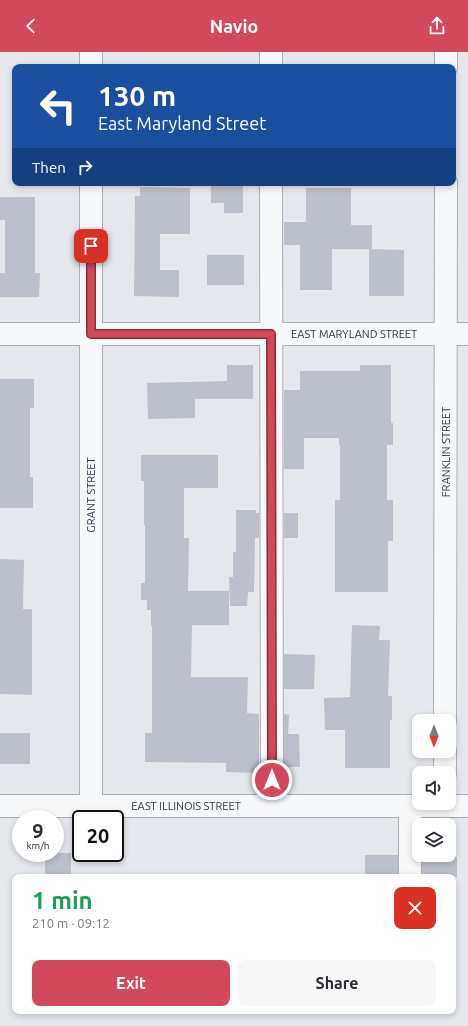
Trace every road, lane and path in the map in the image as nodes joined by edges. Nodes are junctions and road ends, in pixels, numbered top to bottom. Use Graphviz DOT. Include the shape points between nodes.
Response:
graph roads {
  1 [pos="91,52"];
  2 [pos="271,52"];
  3 [pos="446,52"];
  4 [pos="91,64"];
  5 [pos="271,64"];
  6 [pos="446,64"];
  7 [pos="91,186"];
  8 [pos="271,186"];
  9 [pos="446,186"];
  10 [pos="0,334"];
  11 [pos="91,334"];
  12 [pos="271,334"];
  13 [pos="446,334"];
  14 [pos="468,334"];
  15 [pos="445,714"];
  16 [pos="456,805"];
  17 [pos="0,806"];
  18 [pos="91,806"];
  19 [pos="272,806"];
  20 [pos="410,806"];
  21 [pos="468,806"];
  22 [pos="410,874"];
  1 -- 4 [label="street"];
  2 -- 5 [label="street"];
  3 -- 6 [label="street"];
  7 -- 11 [label="street, GRANT STREET"];
  8 -- 12 [label="street"];
  9 -- 13 [label="street, FRANKLIN STREET"];
  10 -- 11 [label="street, EAST MARYLAND STREET"];
  11 -- 12 [label="street, EAST MARYLAND STREET"];
  11 -- 18 [label="street, GRANT STREET"];
  12 -- 13 [label="street, EAST MARYLAND STREET"];
  12 -- 19 [label="street"];
  13 -- 14 [label="street, EAST MARYLAND STREET"];
  13 -- 15 [label="street, FRANKLIN STREET"];
  16 -- 21 [label="street, EAST ILLINOIS STREET"];
  17 -- 18 [label="street, EAST ILLINOIS STREET"];
  18 -- 19 [label="street, EAST ILLINOIS STREET"];
  19 -- 20 [label="street, EAST ILLINOIS STREET"];
  20 -- 22 [label="street"];
}
